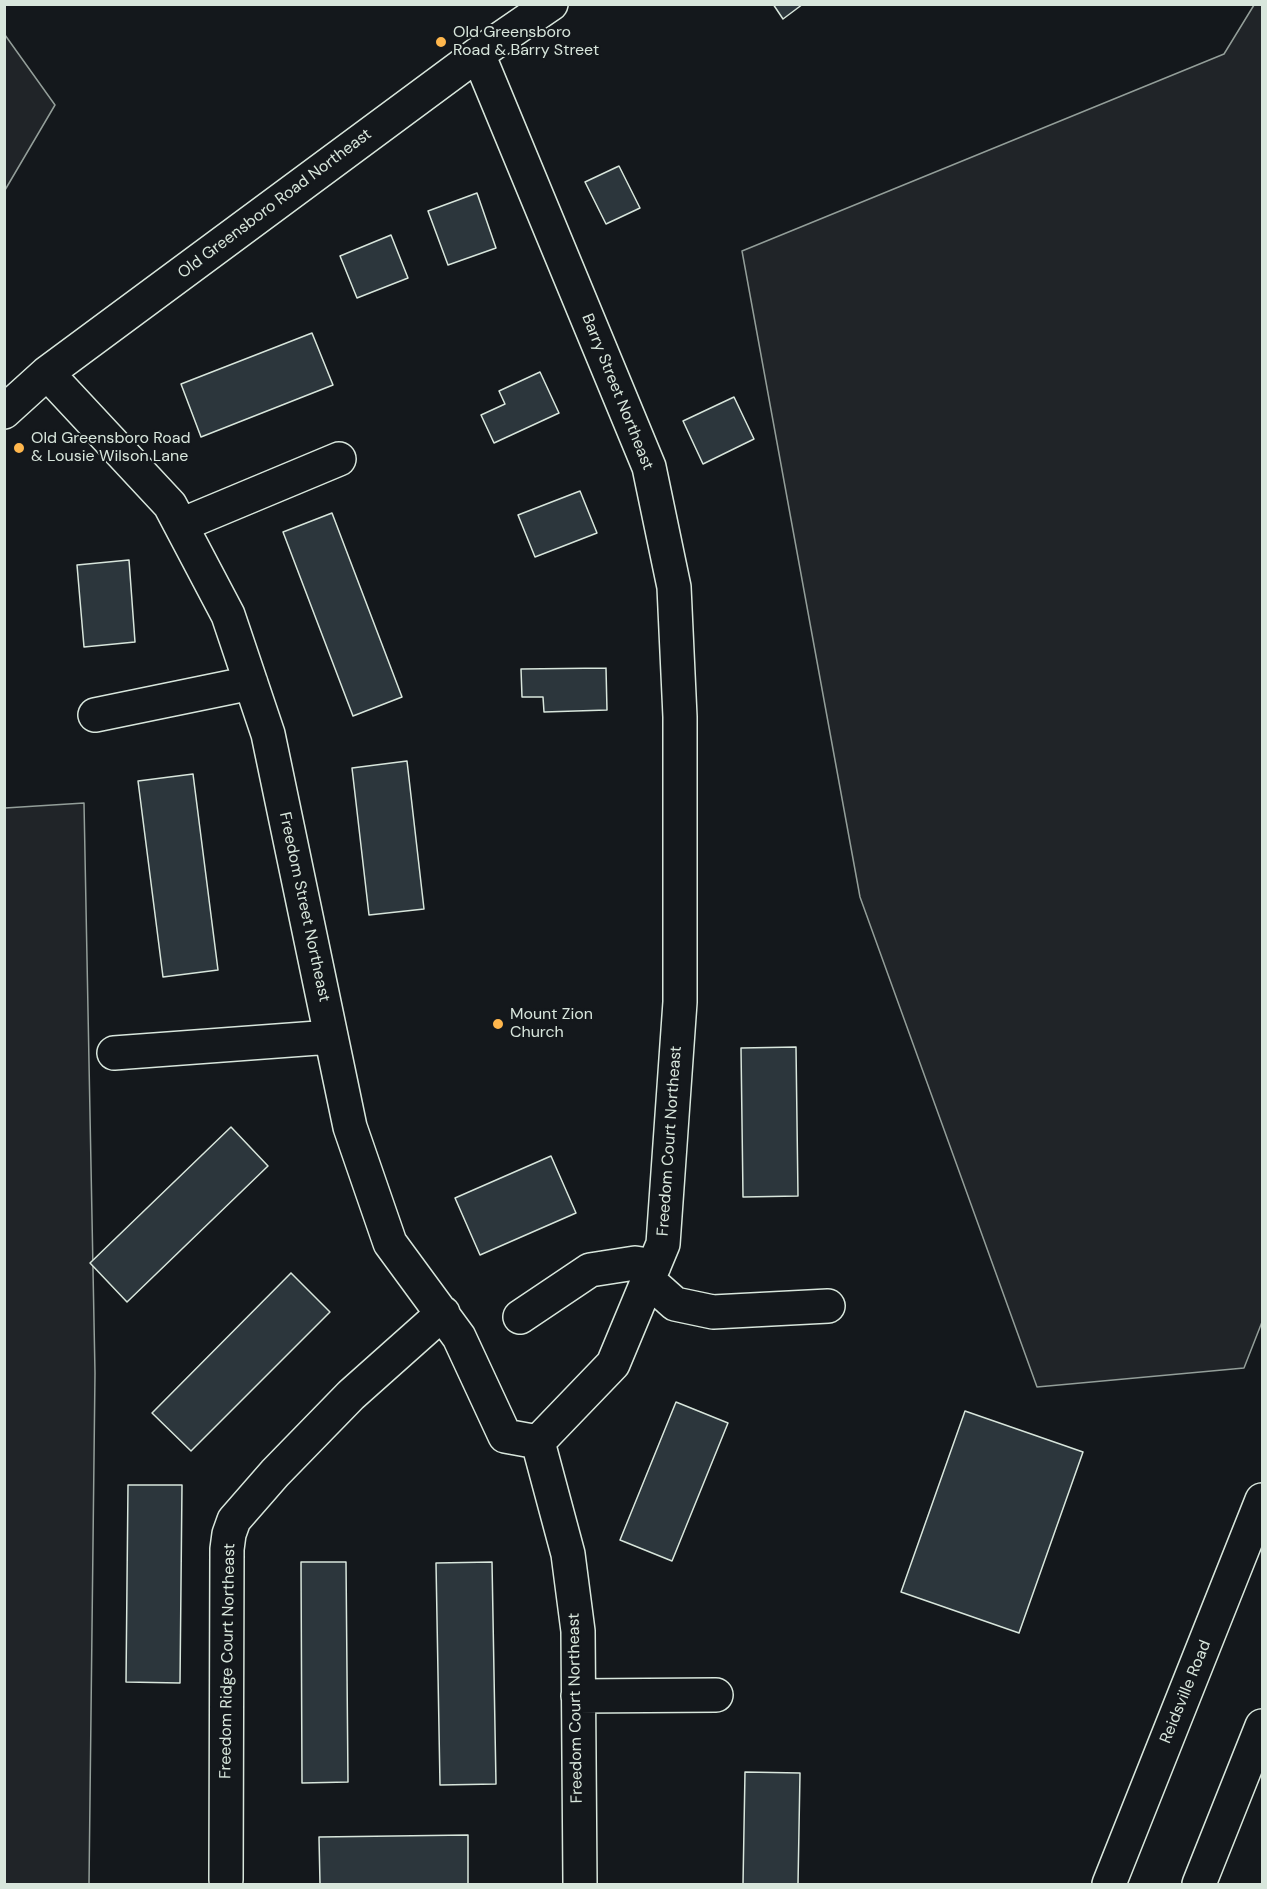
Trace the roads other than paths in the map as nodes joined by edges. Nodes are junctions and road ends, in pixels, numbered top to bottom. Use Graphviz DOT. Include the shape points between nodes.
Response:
graph roads {
  1 [pos="550,4"];
  2 [pos="478,54"];
  3 [pos="47,373"];
  4 [pos="4,412"];
  5 [pos="339,459"];
  6 [pos="181,525"];
  7 [pos="251,683"];
  8 [pos="96,715"];
  9 [pos="680,893"];
  10 [pos="331,1037"];
  11 [pos="114,1053"];
  12 [pos="651,1273"];
  13 [pos="828,1306"];
  14 [pos="443,1313"];
  15 [pos="520,1317"];
  16 [pos="538,1442"];
  17 [pos="1263,1500"];
  18 [pos="716,1695"];
  19 [pos="578,1696"];
  20 [pos="1263,1726"];
  21 [pos="226,1881"];
  22 [pos="580,1884"];
  23 [pos="1109,1884"];
  24 [pos="1199,1884"];
  1 -- 2 [label="main road, Old Greensboro Road Northeast"];
  2 -- 3 [label="main road, Old Greensboro Road Northeast"];
  2 -- 9 [label="main road, Barry Street Northeast" via="649,466 674,588 680,717"];
  3 -- 4 [label="main road, Old Greensboro Road Northeast"];
  3 -- 6 [label="main road, Freedom Street Northeast" via="170,505"];
  5 -- 6 [label="main road"];
  6 -- 7 [label="main road, Freedom Street Northeast" via="228,615"];
  7 -- 8 [label="main road"];
  7 -- 10 [label="main road, Freedom Street Northeast" via="268,734"];
  9 -- 12 [label="main road, Freedom Court Northeast" via="680,1002 663,1244"];
  10 -- 11 [label="main road"];
  10 -- 14 [label="main road, Freedom Street Northeast" via="350,1127 390,1243"];
  12 -- 13 [label="main road" via="675,1304 713,1312"];
  12 -- 15 [label="main road" via="634,1263 590,1270"];
  12 -- 16 [label="main road, Freedom Court Northeast" via="613,1364"];
  14 -- 16 [label="main road, Freedom Street Northeast" via="459,1337 505,1436"];
  14 -- 21 [label="main road, Freedom Ridge Court Northeast" via="351,1395 234,1520 227,1549"];
  16 -- 19 [label="main road, Freedom Court Northeast" via="568,1554 578,1631"];
  17 -- 23 [label="main road, Reidsville Road"];
  18 -- 19 [label="main road"];
  19 -- 22 [label="main road, Freedom Court Northeast"];
  20 -- 24 [label="main road"];
}
